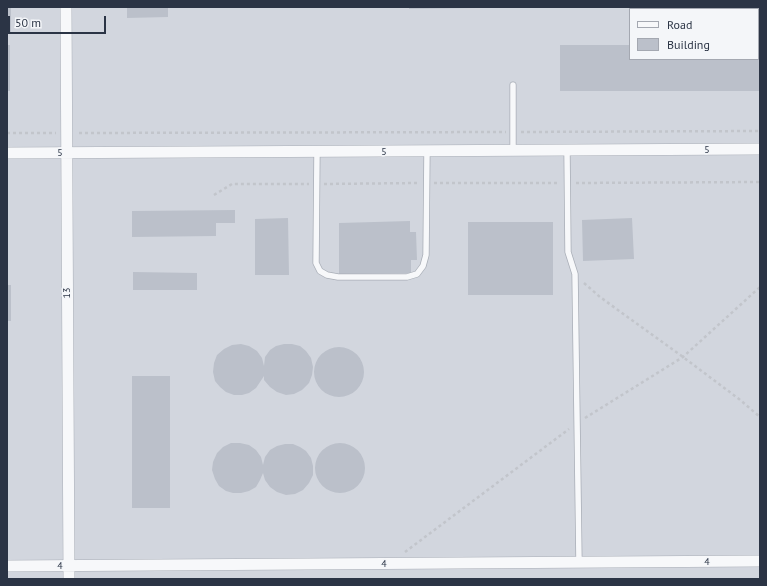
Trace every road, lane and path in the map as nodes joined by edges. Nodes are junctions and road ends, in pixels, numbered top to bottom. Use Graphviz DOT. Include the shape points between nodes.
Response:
graph roads {
  1 [pos="66,7"];
  2 [pos="514,85"];
  3 [pos="513,132"];
  4 [pos="760,132"];
  5 [pos="7,133"];
  6 [pos="66,133"];
  7 [pos="760,149"];
  8 [pos="513,151"];
  9 [pos="567,151"];
  10 [pos="317,152"];
  11 [pos="427,152"];
  12 [pos="7,153"];
  13 [pos="66,153"];
  14 [pos="760,182"];
  15 [pos="428,183"];
  16 [pos="568,183"];
  17 [pos="317,184"];
  18 [pos="214,195"];
  19 [pos="575,274"];
  20 [pos="760,416"];
  21 [pos="760,561"];
  22 [pos="579,562"];
  23 [pos="7,566"];
  24 [pos="68,566"];
  25 [pos="69,579"];
  1 -- 6 [label="street, 13"];
  2 -- 3 [label="lane"];
  3 -- 4 [label="path"];
  3 -- 6 [label="path"];
  3 -- 8 [label="lane"];
  5 -- 6 [label="path"];
  6 -- 13 [label="street, 13"];
  7 -- 9 [label="street, 5"];
  8 -- 9 [label="street, 5"];
  8 -- 11 [label="street, 5"];
  9 -- 16 [label="lane"];
  10 -- 11 [label="street, 5"];
  10 -- 13 [label="street, 5"];
  10 -- 17 [label="lane"];
  11 -- 15 [label="lane"];
  12 -- 13 [label="street, 5"];
  13 -- 24 [label="street, 13"];
  14 -- 16 [label="path"];
  15 -- 16 [label="path"];
  15 -- 17 [label="path"];
  15 -- 17 [label="lane" via="426,255 417,274 407,276 338,276 320,271 316,263"];
  16 -- 19 [label="lane" via="568,252"];
  17 -- 18 [label="path" via="232,184"];
  19 -- 20 [label="path" via="600,297"];
  19 -- 22 [label="lane"];
  21 -- 22 [label="street, 4"];
  22 -- 24 [label="street, 4"];
  23 -- 24 [label="street, 4"];
  24 -- 25 [label="street, 13"];
}
